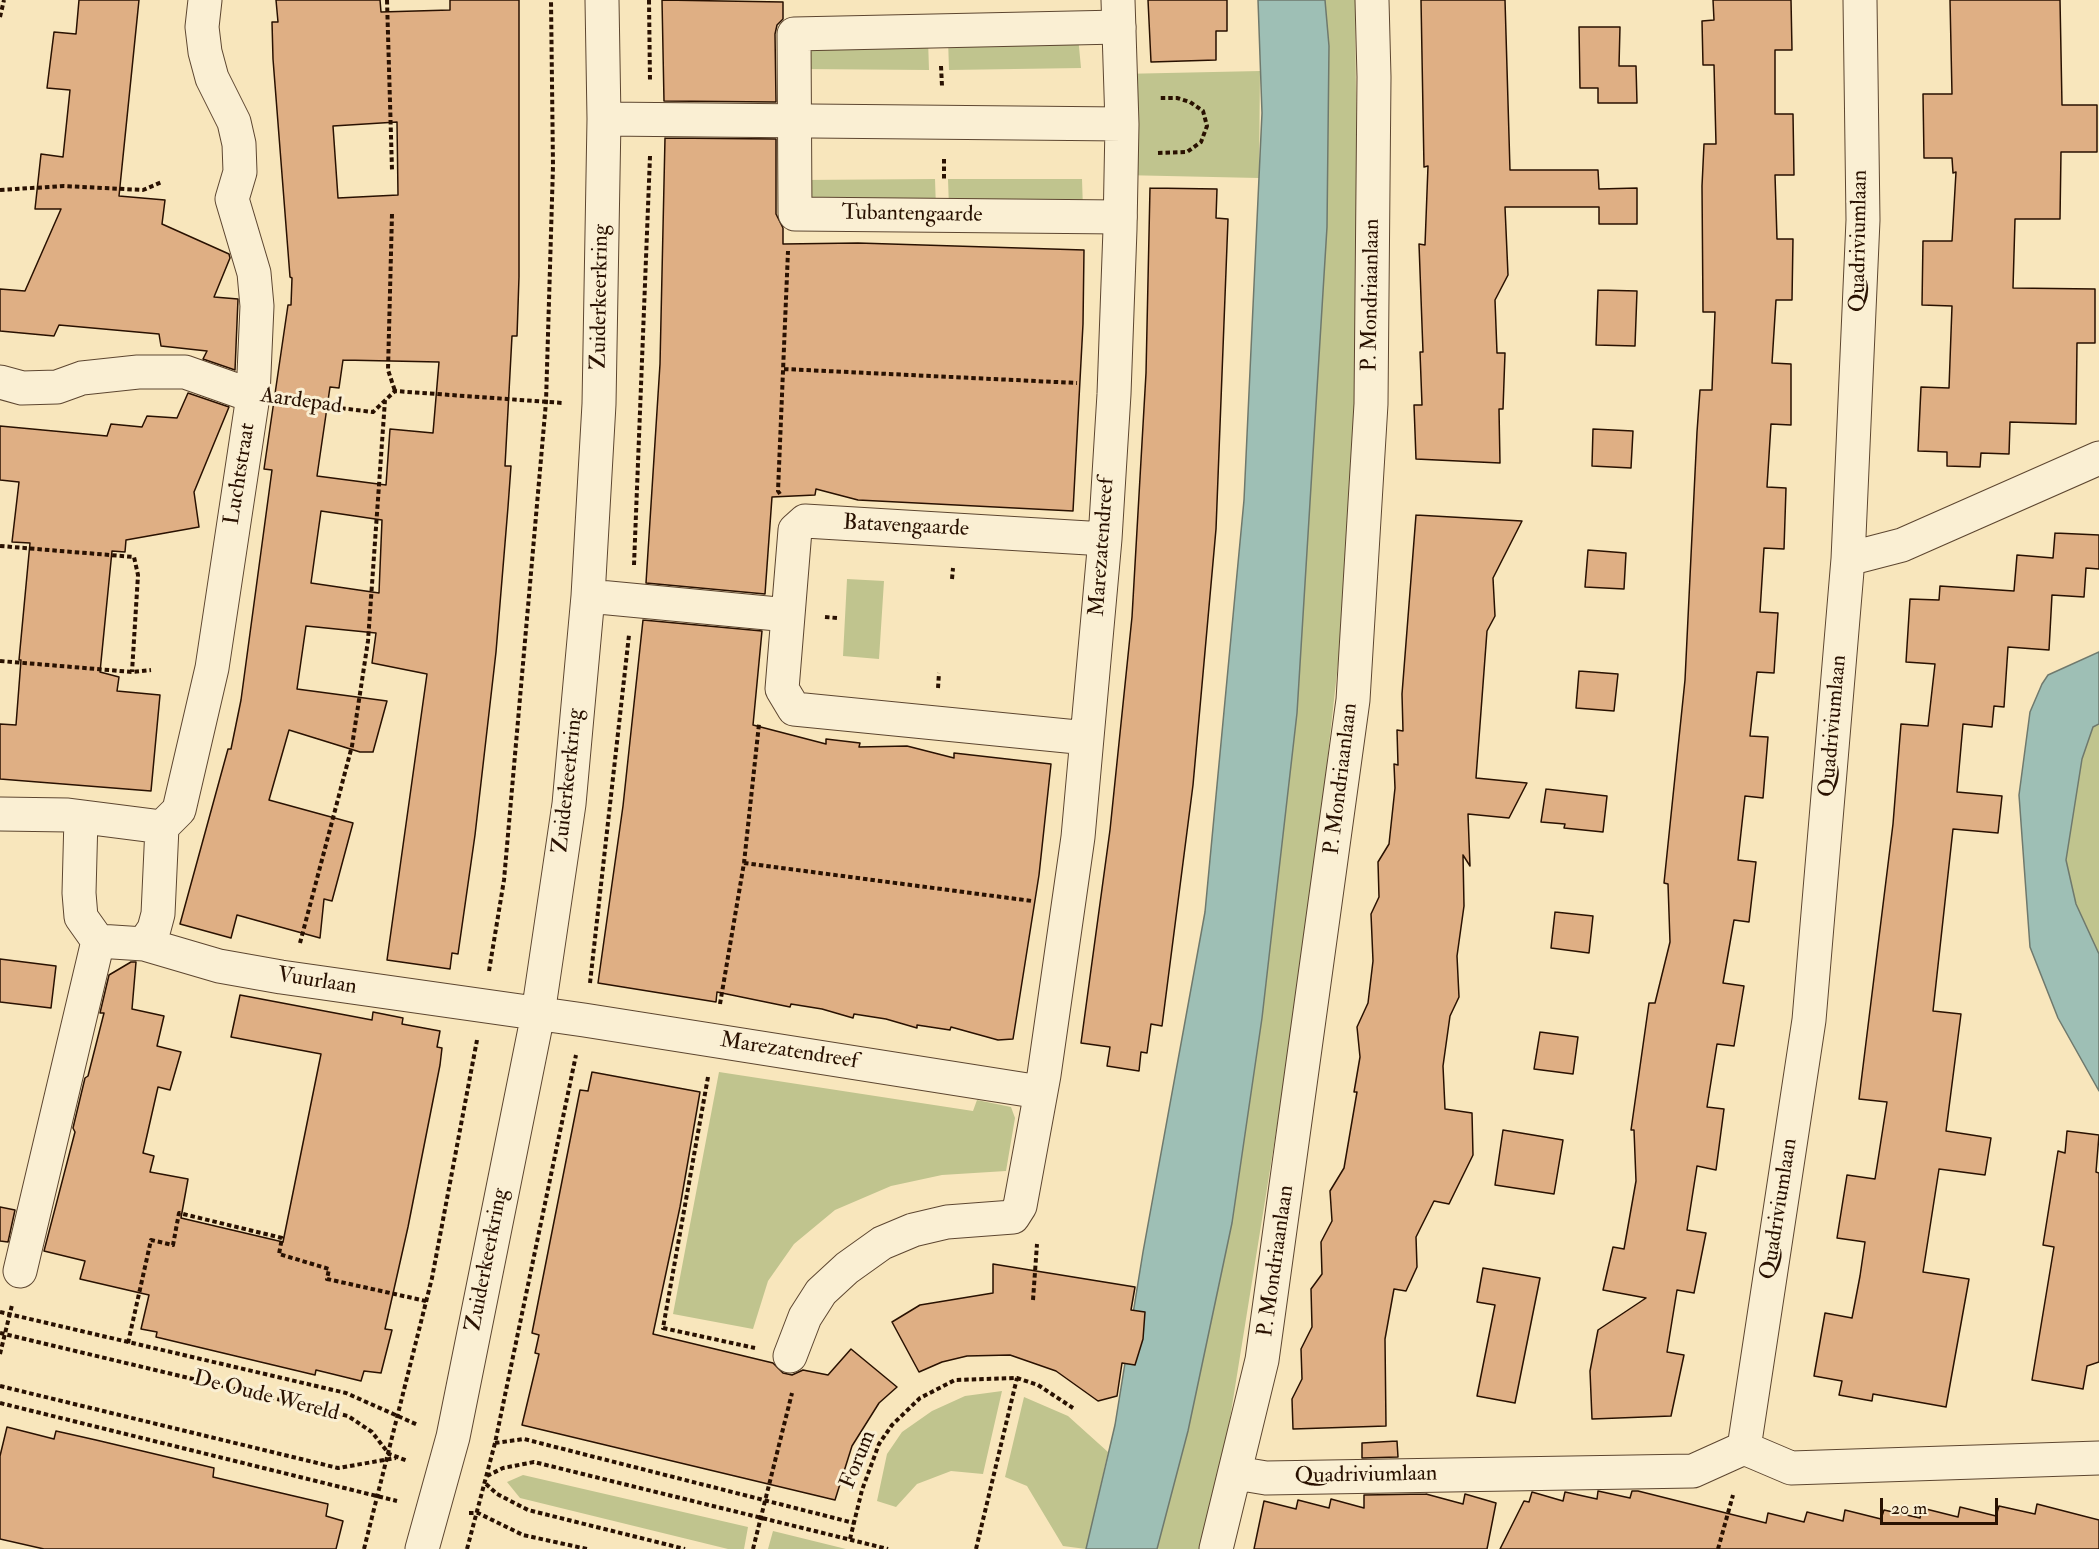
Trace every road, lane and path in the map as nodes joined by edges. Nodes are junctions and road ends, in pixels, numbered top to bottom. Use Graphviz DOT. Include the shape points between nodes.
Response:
graph roads {
  1 [pos="3,0"];
  2 [pos="205,0"];
  3 [pos="387,0"];
  4 [pos="551,0"];
  5 [pos="602,0"];
  6 [pos="1372,0"];
  7 [pos="1860,0"];
  8 [pos="1118,14"];
  9 [pos="0,17"];
  10 [pos="604,119"];
  11 [pos="795,122"];
  12 [pos="1121,126"];
  13 [pos="392,170"];
  14 [pos="162,182"];
  15 [pos="0,190"];
  16 [pos="392,214"];
  17 [pos="795,214"];
  18 [pos="1120,217"];
  19 [pos="784,369"];
  20 [pos="0,382"];
  21 [pos="1114,384"];
  22 [pos="395,391"];
  23 [pos="253,396"];
  24 [pos="385,400"];
  25 [pos="546,402"];
  26 [pos="599,404"];
  27 [pos="2099,458"];
  28 [pos="800,526"];
  29 [pos="1105,539"];
  30 [pos="0,546"];
  31 [pos="1848,559"];
  32 [pos="588,596"];
  33 [pos="788,615"];
  34 [pos="0,661"];
  35 [pos="152,670"];
  36 [pos="132,672"];
  37 [pos="1087,738"];
  38 [pos="0,814"];
  39 [pos="81,817"];
  40 [pos="162,827"];
  41 [pos="744,863"];
  42 [pos="1067,906"];
  43 [pos="98,941"];
  44 [pos="144,944"];
  45 [pos="291,979"];
  46 [pos="483,1007"];
  47 [pos="538,1014"];
  48 [pos="1040,1092"];
  49 [pos="1020,1206"];
  50 [pos="20,1271"];
  51 [pos="1033,1300"];
  52 [pos="426,1301"];
  53 [pos="2,1334"];
  54 [pos="128,1343"];
  55 [pos="0,1354"];
  56 [pos="790,1356"];
  57 [pos="1017,1378"];
  58 [pos="0,1386"];
  59 [pos="0,1403"];
  60 [pos="1073,1408"];
  61 [pos="1744,1448"];
  62 [pos="388,1456"];
  63 [pos="2099,1458"];
  64 [pos="1236,1473"];
  65 [pos="378,1496"];
  66 [pos="433,1510"];
  67 [pos="761,1517"];
  68 [pos="850,1539"];
  69 [pos="364,1549"];
  70 [pos="422,1549"];
  71 [pos="588,1549"];
  72 [pos="685,1549"];
  73 [pos="753,1549"];
  74 [pos="888,1549"];
  75 [pos="976,1549"];
  76 [pos="1216,1549"];
  77 [pos="1718,1549"];
  1 -- 9 [label="path"];
  2 -- 23 [label="street, Luchtstraat" via="205,52 239,144 240,172 232,199 254,273 257,306"];
  3 -- 13 [label="path"];
  4 -- 25 [label="path" via="553,166"];
  5 -- 10 [label="street, Zuiderkeerkring"];
  6 -- 64 [label="street, P. Mondriaanlaan" via="1371,404 1353,700 1264,1349"];
  7 -- 31 [label="street, Quadriviumlaan" via="1863,220"];
  8 -- 11 [label="street" via="794,34"];
  8 -- 12 [label="street, Marezatendreef"];
  10 -- 11 [label="street"];
  10 -- 26 [label="street, Zuiderkeerkring"];
  11 -- 12 [label="street"];
  11 -- 17 [label="street"];
  12 -- 12 [label="path" via="1187,152 1201,142 1207,126 1203,111 1177,98"];
  12 -- 18 [label="street, Marezatendreef"];
  14 -- 15 [label="path" via="143,190 64,186"];
  16 -- 22 [label="path" via="388,370"];
  17 -- 18 [label="street, Tubantengaarde"];
  17 -- 19 [label="path" via="788,223"];
  18 -- 21 [label="street, Marezatendreef"];
  19 -- 21 [label="path"];
  19 -- 28 [label="path" via="778,491"];
  20 -- 23 [label="street, Aardepad" via="22,388 57,387 82,378 185,372"];
  21 -- 29 [label="street, Marezatendreef"];
  22 -- 24 [label="path, Aardepad"];
  22 -- 25 [label="path"];
  23 -- 24 [label="path, Aardepad" via="373,412"];
  23 -- 40 [label="street, Luchtstraat" via="212,668 179,810"];
  24 -- 45 [label="path" via="368,641 352,746"];
  25 -- 26 [label="path"];
  25 -- 46 [label="path" via="504,880"];
  26 -- 32 [label="street, Zuiderkeerkring"];
  27 -- 31 [label="street" via="1902,545"];
  28 -- 29 [label="street, Batavengaarde" via="805,521"];
  28 -- 33 [label="street" via="795,530"];
  29 -- 37 [label="street, Marezatendreef"];
  30 -- 36 [label="path" via="134,557 138,575"];
  31 -- 61 [label="street, Quadriviumlaan" via="1809,1020"];
  32 -- 33 [label="street"];
  32 -- 47 [label="street, Zuiderkeerkring" via="569,804"];
  33 -- 37 [label="street" via="782,689 794,709"];
  34 -- 36 [label="path"];
  35 -- 36 [label="path"];
  37 -- 42 [label="street, Marezatendreef"];
  38 -- 39 [label="street"];
  39 -- 40 [label="street"];
  39 -- 43 [label="street" via="81,917"];
  40 -- 44 [label="street" via="158,914"];
  41 -- 42 [label="path"];
  42 -- 48 [label="street, Marezatendreef"];
  43 -- 44 [label="street, Vuurlaan"];
  43 -- 50 [label="street"];
  44 -- 45 [label="street, Vuurlaan" via="219,966"];
  45 -- 46 [label="street, Vuurlaan"];
  46 -- 47 [label="street, Vuurlaan"];
  46 -- 52 [label="path"];
  47 -- 48 [label="street, Marezatendreef"];
  47 -- 66 [label="street, Zuiderkeerkring" via="453,1437"];
  48 -- 49 [label="street, Marezatendreef"];
  49 -- 51 [label="path" via="1038,1235"];
  49 -- 56 [label="street" via="1013,1217 947,1222 882,1243 821,1292"];
  52 -- 54 [label="path" via="327,1279 329,1269 279,1254 282,1238 179,1213 173,1245 151,1240"];
  52 -- 62 [label="path"];
  53 -- 55 [label="path"];
  53 -- 62 [label="path, De Oude Wereld" via="348,1416 372,1432"];
  56 -- 67 [label="path" via="801,1359"];
  57 -- 60 [label="path, Forum" via="1038,1385"];
  57 -- 68 [label="path, Forum" via="955,1380 920,1398 905,1411 879,1444 870,1464"];
  57 -- 75 [label="path"];
  58 -- 62 [label="path" via="338,1468"];
  59 -- 65 [label="path"];
  61 -- 63 [label="street" via="1791,1468"];
  61 -- 64 [label="street, Quadriviumlaan" via="1693,1471 1266,1478"];
  61 -- 77 [label="path"];
  62 -- 65 [label="path"];
  64 -- 76 [label="street, P. Mondriaanlaan"];
  65 -- 66 [label="path"];
  65 -- 69 [label="path"];
  66 -- 70 [label="street, Zuiderkeerkring"];
  66 -- 71 [label="path" via="478,1513 523,1535"];
  67 -- 68 [label="path"];
  67 -- 72 [label="path" via="534,1462 477,1478 528,1510"];
  67 -- 73 [label="path"];
  68 -- 74 [label="path"];
}
